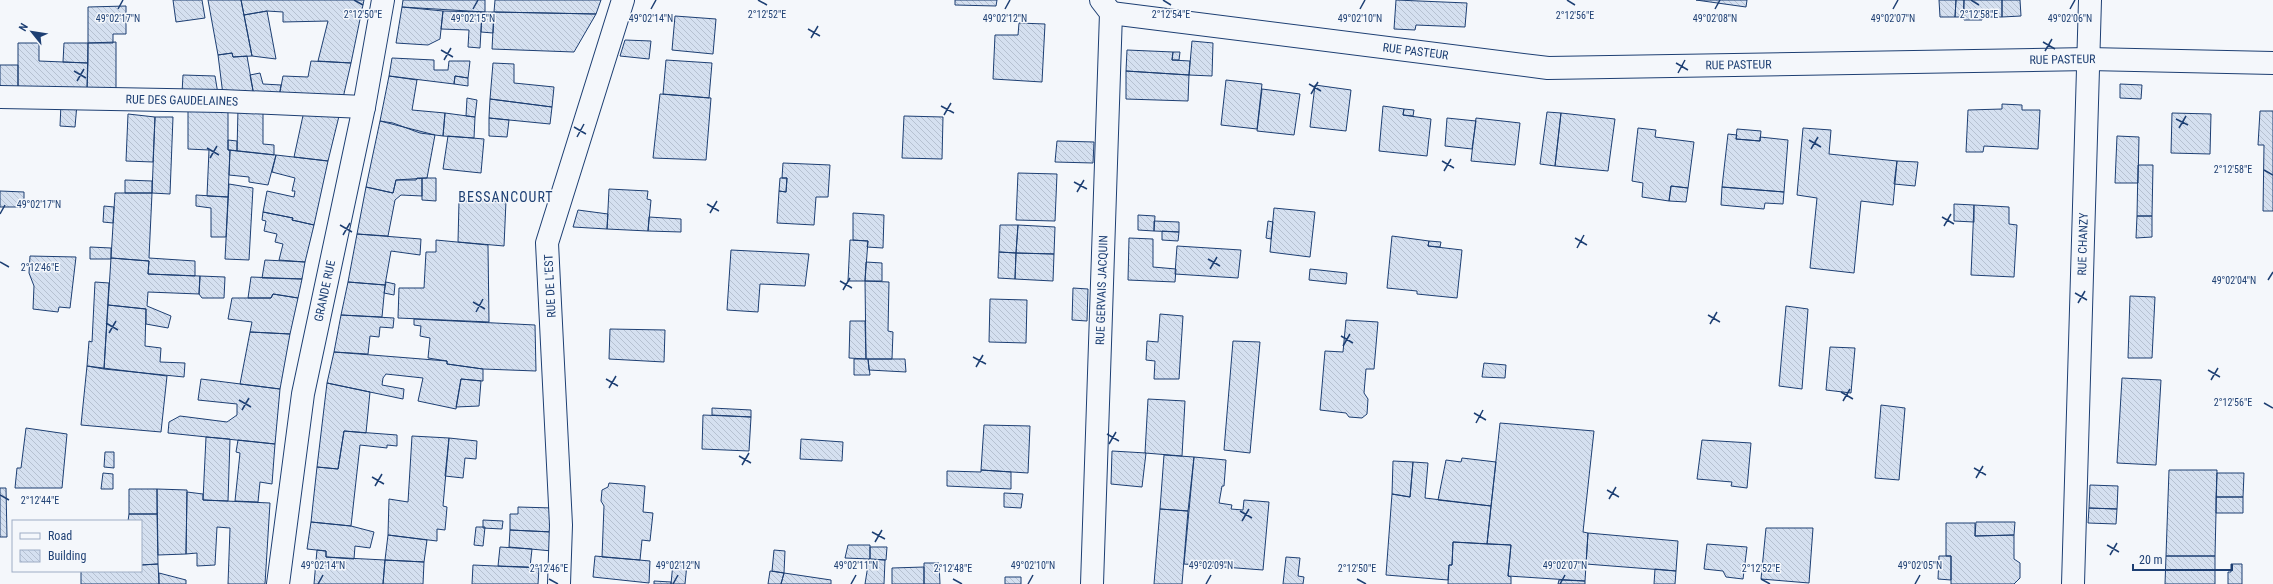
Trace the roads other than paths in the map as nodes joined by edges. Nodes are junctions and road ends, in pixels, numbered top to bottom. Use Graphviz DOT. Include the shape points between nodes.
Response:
graph roads {
  1 [pos="383,0"];
  2 [pos="623,0"];
  3 [pos="2090,0"];
  4 [pos="1106,6"];
  5 [pos="2089,59"];
  6 [pos="2273,63"];
  7 [pos="0,96"];
  8 [pos="364,107"];
  9 [pos="278,584"];
  10 [pos="559,584"];
  11 [pos="1092,584"];
  12 [pos="2073,584"];
  1 -- 8 [label="street, GRANDE RUE"];
  2 -- 10 [label="street, RUE DE L'EST" via="547,243 561,525"];
  3 -- 5 [label="street, RUE CHANZY"];
  4 -- 5 [label="street, RUE PASTEUR" via="1548,68"];
  4 -- 11 [label="street, RUE GERVAIS JACQUIN"];
  5 -- 6 [label="street, RUE PASTEUR"];
  5 -- 12 [label="street, RUE CHANZY"];
  7 -- 8 [label="street, RUE DES GAUDELAINES"];
  8 -- 9 [label="street, GRANDE RUE" via="303,394"];
}
